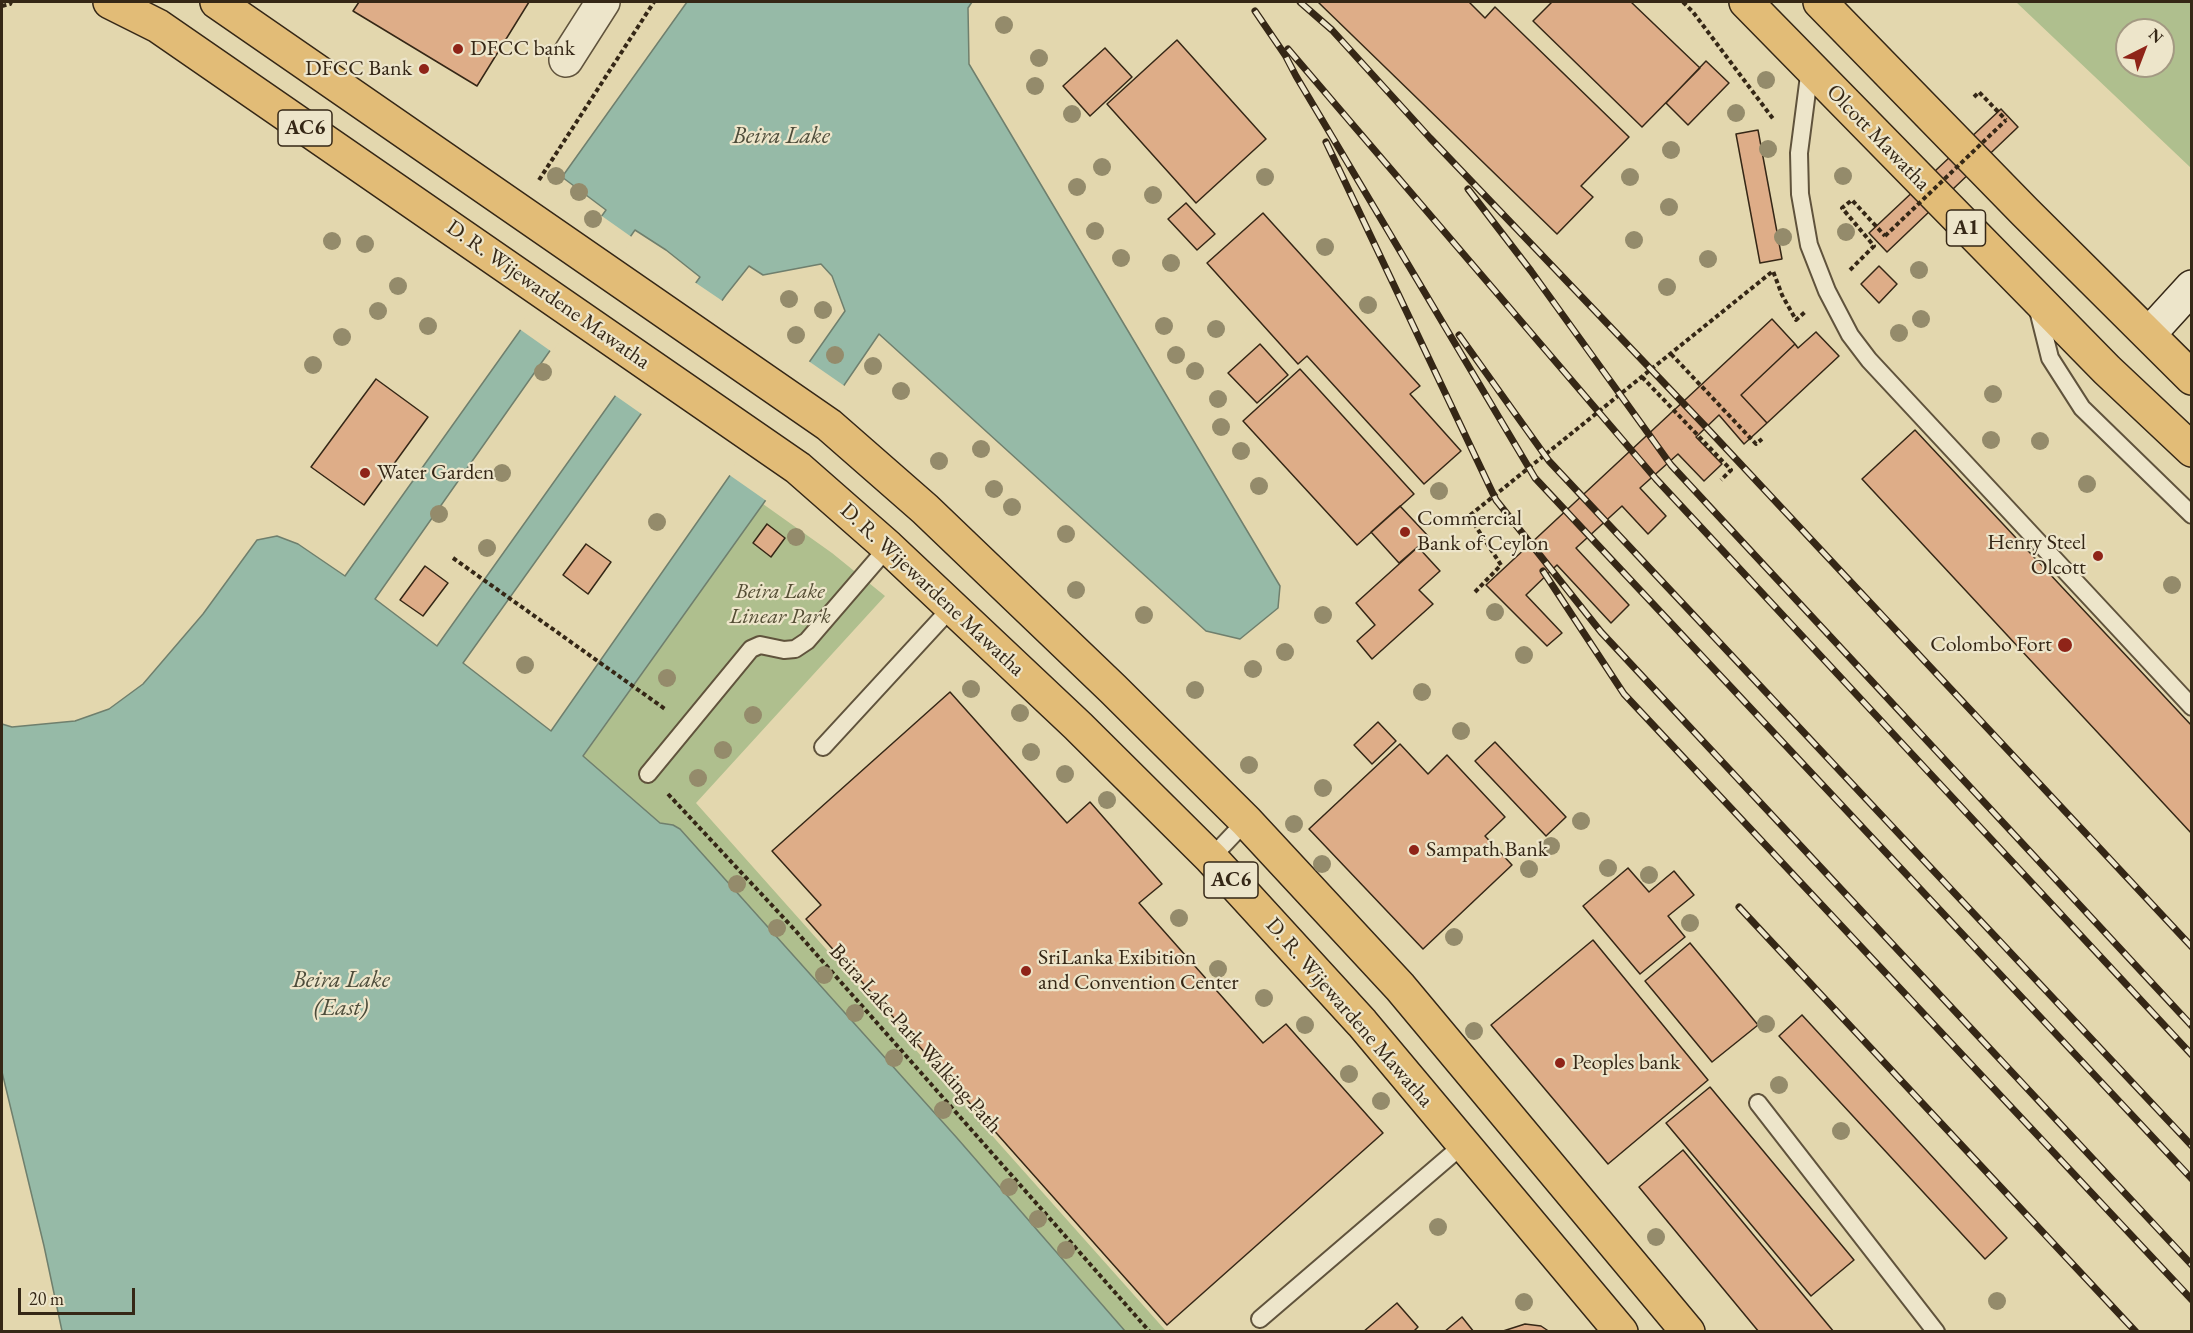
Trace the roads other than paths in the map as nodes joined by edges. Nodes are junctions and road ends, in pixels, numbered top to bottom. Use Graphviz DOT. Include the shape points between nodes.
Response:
graph roads {
  1 [pos="110,2"];
  2 [pos="217,2"];
  3 [pos="603,2"];
  4 [pos="1746,2"];
  5 [pos="1820,2"];
  6 [pos="566,60"];
  7 [pos="1810,68"];
  8 [pos="2192,287"];
  9 [pos="2035,297"];
  10 [pos="2149,334"];
  11 [pos="2192,378"];
  12 [pos="2192,450"];
  13 [pos="2192,515"];
  14 [pos="888,547"];
  15 [pos="952,607"];
  16 [pos="2192,707"];
  17 [pos="823,747"];
  18 [pos="648,774"];
  19 [pos="1246,820"];
  20 [pos="1210,858"];
  21 [pos="1758,1104"];
  22 [pos="1464,1144"];
  23 [pos="1260,1318"];
  24 [pos="1621,1332"];
  25 [pos="1688,1332"];
  26 [pos="1936,1332"];
  1 -- 14 [label="main road, D. R. Wijewardene Mawatha / AC6" via="158,26 798,468"];
  2 -- 19 [label="main road, AC6" via="829,424 951,534"];
  3 -- 6 [label="street"];
  4 -- 7 [label="main road, Olcott Mawatha / A1"];
  5 -- 10 [label="main road, A1"];
  7 -- 9 [label="main road, Olcott Mawatha / A1"];
  7 -- 16 [label="lane" via="1799,153 1800,194 1809,245 1850,335"];
  8 -- 10 [label="street"];
  9 -- 12 [label="main road, Olcott Mawatha / A1"];
  9 -- 13 [label="lane" via="2050,358 2082,408"];
  10 -- 11 [label="main road, A1"];
  14 -- 15 [label="main road, D. R. Wijewardene Mawatha / AC6"];
  14 -- 18 [label="lane" via="807,641 795,649 760,645 751,649"];
  15 -- 17 [label="lane"];
  15 -- 20 [label="main road, D. R. Wijewardene Mawatha / AC6"];
  19 -- 20 [label="lane"];
  19 -- 25 [label="main road, AC6" via="1400,987"];
  20 -- 22 [label="main road, D. R. Wijewardene Mawatha / AC6" via="1362,1023"];
  21 -- 26 [label="lane"];
  22 -- 23 [label="lane"];
  22 -- 24 [label="main road, D. R. Wijewardene Mawatha / AC6"];
}
